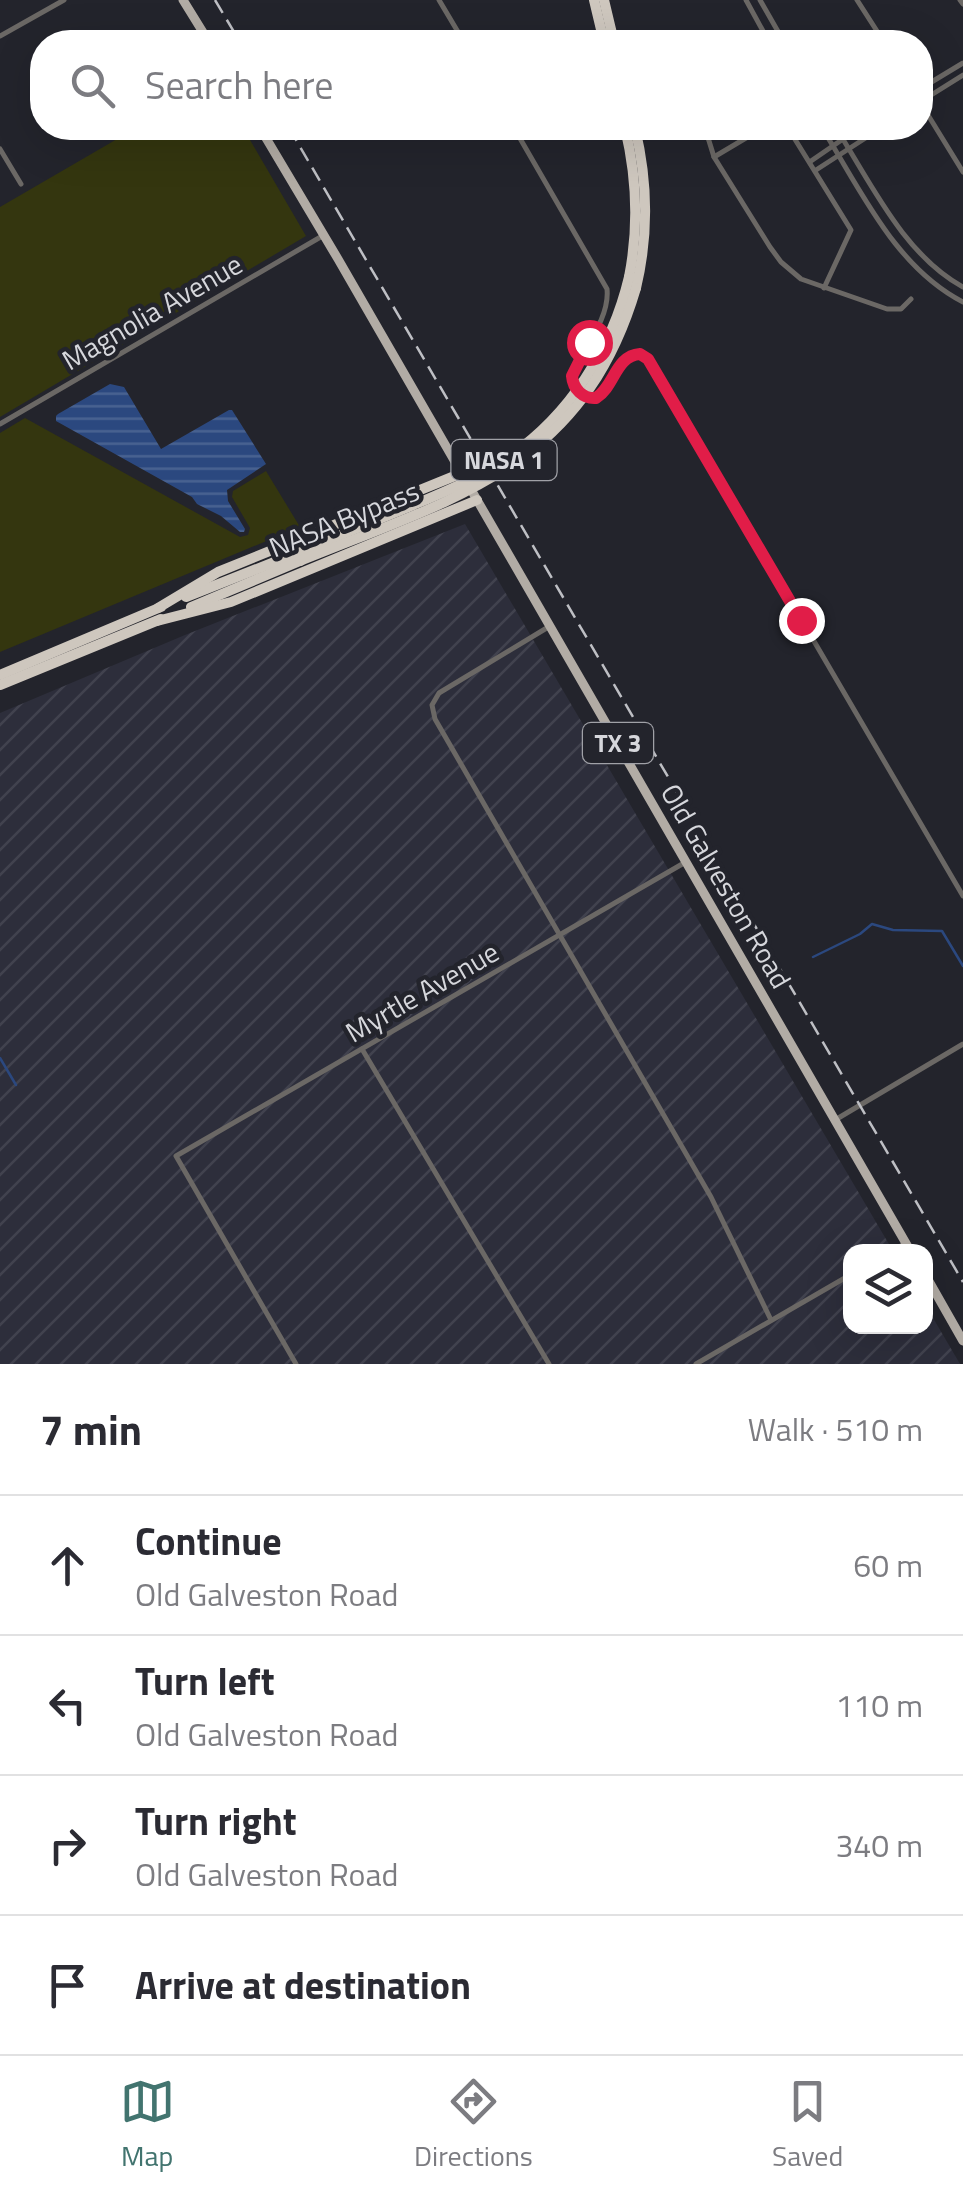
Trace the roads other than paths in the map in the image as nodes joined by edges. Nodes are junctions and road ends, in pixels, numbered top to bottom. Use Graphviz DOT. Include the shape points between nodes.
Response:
graph roads {
  1 [pos="64,0"];
  2 [pos="183,0"];
  3 [pos="439,0"];
  4 [pos="594,0"];
  5 [pos="604,0"];
  6 [pos="746,0"];
  7 [pos="760,0"];
  8 [pos="857,0"];
  9 [pos="202,30"];
  10 [pos="457,30"];
  11 [pos="601,30"];
  12 [pos="611,30"];
  13 [pos="762,30"];
  14 [pos="777,30"];
  15 [pos="876,30"];
  16 [pos="0,36"];
  17 [pos="963,63"];
  18 [pos="963,75"];
  19 [pos="933,82"];
  20 [pos="933,94"];
  21 [pos="933,122"];
  22 [pos="267,140"];
  23 [pos="521,140"];
  24 [pos="628,140"];
  25 [pos="638,140"];
  26 [pos="709,140"];
  27 [pos="743,140"];
  28 [pos="796,140"];
  29 [pos="830,140"];
  30 [pos="839,140"];
  31 [pos="843,140"];
  32 [pos="862,140"];
  33 [pos="833,145"];
  34 [pos="849,148"];
  35 [pos="0,149"];
  36 [pos="839,155"];
  37 [pos="714,157"];
  38 [pos="811,161"];
  39 [pos="816,170"];
  40 [pos="963,172"];
  41 [pos="20,184"];
  42 [pos="324,235"];
  43 [pos="963,287"];
  44 [pos="824,288"];
  45 [pos="911,298"];
  46 [pos="963,302"];
  47 [pos="0,424"];
  48 [pos="462,473"];
  49 [pos="477,500"];
  50 [pos="365,511"];
  51 [pos="382,541"];
  52 [pos="298,557"];
  53 [pos="158,608"];
  54 [pos="157,621"];
  55 [pos="550,626"];
  56 [pos="0,675"];
  57 [pos="0,684"];
  58 [pos="686,862"];
  59 [pos="963,896"];
  60 [pos="560,936"];
  61 [pos="963,1044"];
  62 [pos="362,1049"];
  63 [pos="835,1120"];
  64 [pos="907,1244"];
  65 [pos="843,1278"];
  66 [pos="933,1288"];
  67 [pos="771,1320"];
  68 [pos="963,1342"];
  69 [pos="296,1364"];
  70 [pos="548,1364"];
  71 [pos="696,1364"];
  1 -- 16 [label="street"];
  2 -- 9 [label="main road"];
  3 -- 10 [label="street"];
  4 -- 11 [label="highway"];
  5 -- 12 [label="highway"];
  6 -- 13 [label="street"];
  7 -- 14 [label="street"];
  8 -- 15 [label="street"];
  17 -- 19 [label="street"];
  18 -- 20 [label="street"];
  21 -- 40 [label="street"];
  22 -- 42 [label="main road, Old Galveston Road / TX 3"];
  23 -- 59 [label="street" via="607,289 573,386 596,398 629,355 648,359"];
  24 -- 52 [label="highway, NASA Bypass / NASA 1, bridge" via="636,211 629,276 595,364 556,416 500,463 458,486"];
  25 -- 52 [label="highway, NASA Bypass / NASA 1, bridge" via="646,214 636,288 622,331 570,415 536,448 468,492"];
  26 -- 37 [label="street"];
  27 -- 37 [label="street"];
  28 -- 38 [label="street"];
  29 -- 33 [label="street"];
  30 -- 33 [label="street"];
  31 -- 34 [label="street"];
  32 -- 34 [label="street"];
  33 -- 36 [label="street"];
  33 -- 38 [label="street"];
  34 -- 36 [label="street"];
  34 -- 43 [label="street" via="910,242"];
  35 -- 41 [label="street"];
  36 -- 39 [label="street"];
  36 -- 46 [label="street" via="906,258"];
  37 -- 44 [label="street" via="781,262"];
  38 -- 39 [label="street"];
  39 -- 44 [label="street" via="852,230"];
  42 -- 47 [label="street, Magnolia Avenue"];
  42 -- 48 [label="main road, Old Galveston Road / TX 3"];
  44 -- 45 [label="street" via="894,310"];
  48 -- 49 [label="main road, Old Galveston Road / TX 3"];
  48 -- 50 [label="highway"];
  49 -- 51 [label="highway"];
  49 -- 55 [label="main road, Old Galveston Road / TX 3"];
  50 -- 51 [label="highway" via="382,522"];
  50 -- 53 [label="highway" via="218,572"];
  51 -- 54 [label="highway" via="231,602"];
  52 -- 53 [label="highway, NASA Bypass / NASA 1"];
  52 -- 54 [label="highway, NASA Bypass / NASA 1"];
  53 -- 56 [label="highway, NASA Bypass / NASA 1"];
  54 -- 57 [label="highway, NASA Bypass / NASA 1"];
  55 -- 58 [label="main road, Old Galveston Road / TX 3"];
  55 -- 60 [label="street" via="439,693 432,705"];
  58 -- 60 [label="street, Myrtle Avenue"];
  58 -- 63 [label="main road, Old Galveston Road / TX 3"];
  60 -- 62 [label="street, Myrtle Avenue"];
  60 -- 67 [label="street" via="710,1197"];
  61 -- 63 [label="street"];
  62 -- 69 [label="street, Myrtle Avenue" via="176,1156"];
  62 -- 70 [label="street"];
  63 -- 64 [label="main road, Old Galveston Road / TX 3"];
  65 -- 67 [label="street"];
  66 -- 68 [label="main road"];
  67 -- 71 [label="street"];
}
